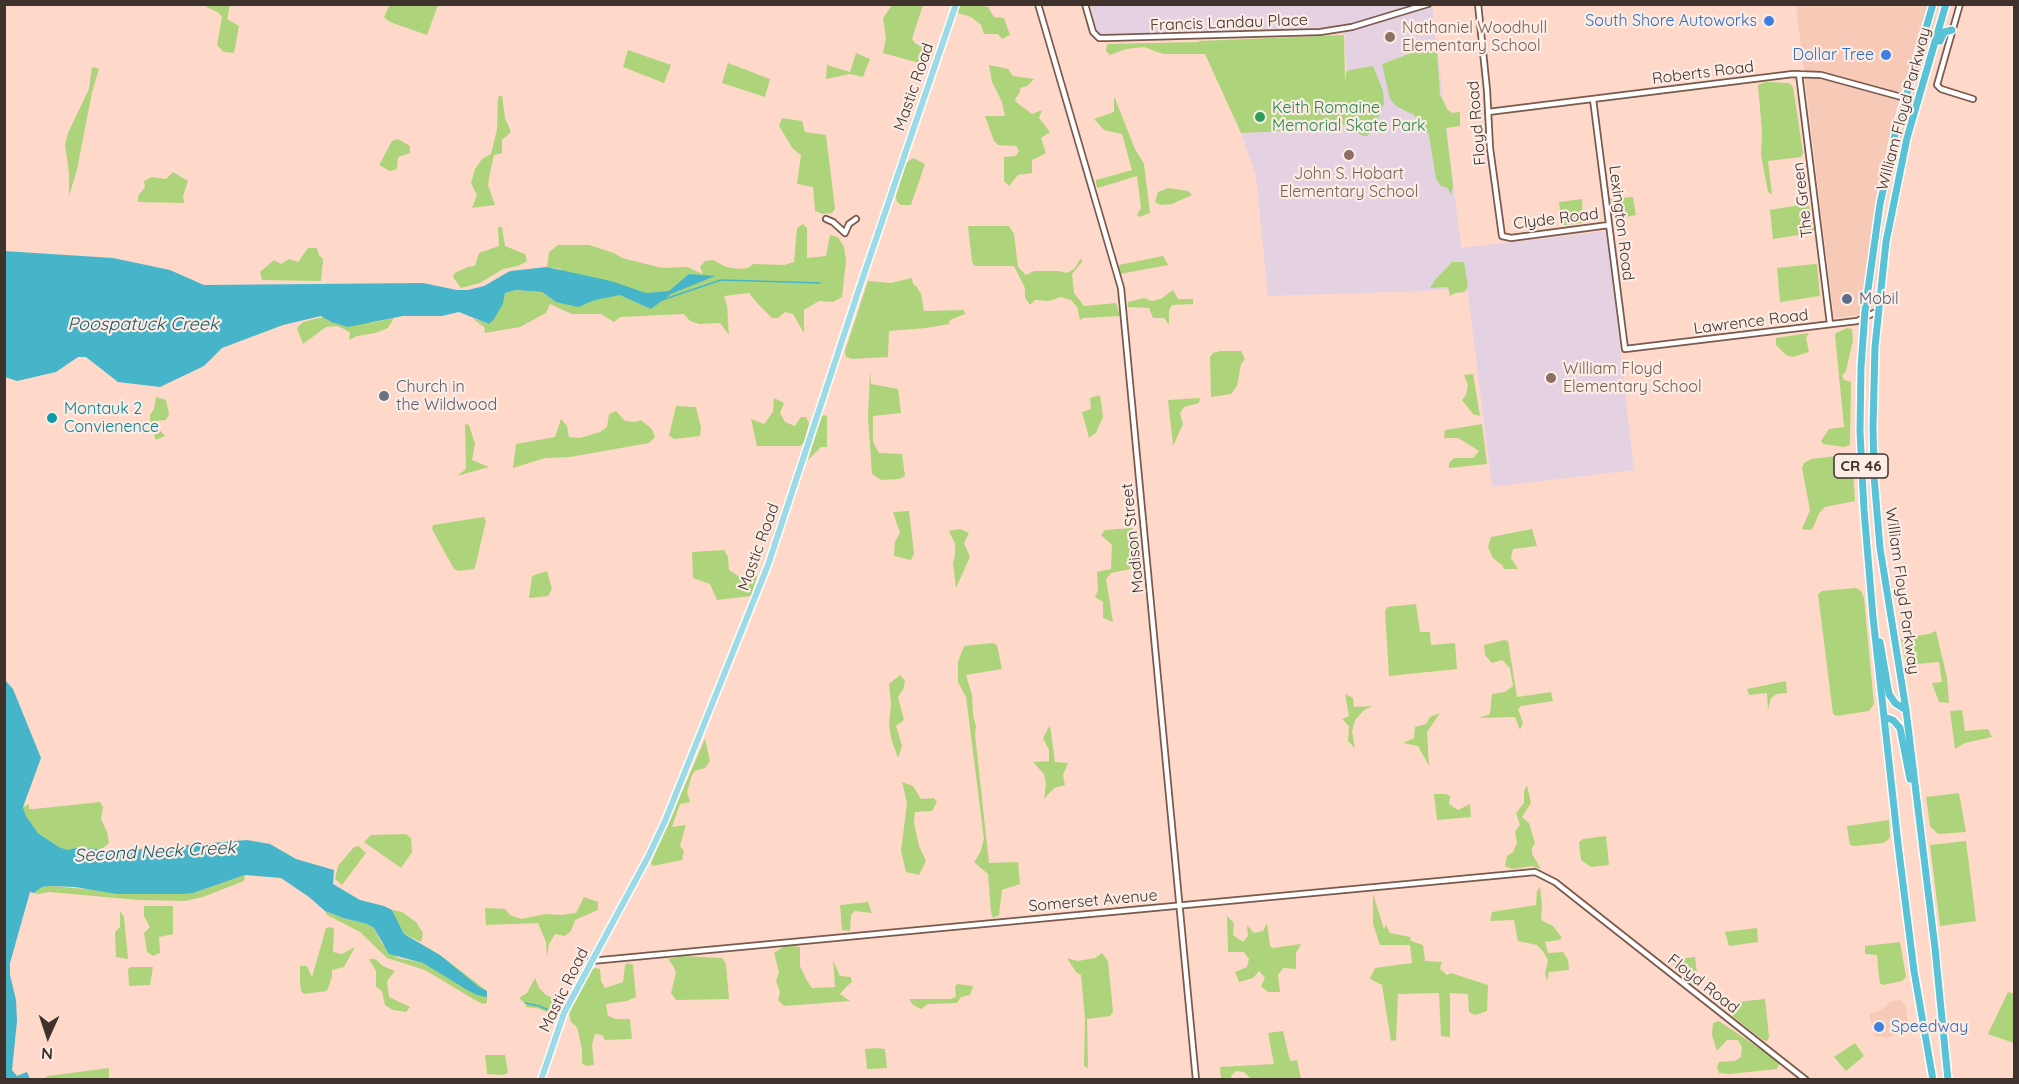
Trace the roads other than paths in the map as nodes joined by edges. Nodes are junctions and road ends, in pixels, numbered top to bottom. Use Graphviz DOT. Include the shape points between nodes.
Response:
graph roads {
  1 [pos="956,4"];
  2 [pos="1038,4"];
  3 [pos="1085,4"];
  4 [pos="1428,4"];
  5 [pos="1478,4"];
  6 [pos="1933,4"];
  7 [pos="1941,4"];
  8 [pos="1946,4"];
  9 [pos="1960,4"];
  10 [pos="1952,30"];
  11 [pos="1926,70"];
  12 [pos="1799,74"];
  13 [pos="1905,98"];
  14 [pos="1593,99"];
  15 [pos="1973,99"];
  16 [pos="1917,103"];
  17 [pos="1488,112"];
  18 [pos="826,219"];
  19 [pos="856,219"];
  20 [pos="1609,225"];
  21 [pos="1505,237"];
  22 [pos="1878,311"];
  23 [pos="1864,317"];
  24 [pos="1830,324"];
  25 [pos="1625,349"];
  26 [pos="1873,617"];
  27 [pos="1906,710"];
  28 [pos="1884,717"];
  29 [pos="1917,799"];
  30 [pos="1180,905"];
  31 [pos="1587,907"];
  32 [pos="591,961"];
  33 [pos="541,1080"];
  34 [pos="1196,1080"];
  35 [pos="1806,1080"];
  36 [pos="1933,1080"];
  37 [pos="1948,1080"];
  1 -- 32 [label="main road, Mastic Road" via="768,565 665,821"];
  2 -- 30 [label="street, Madison Street" via="1121,288"];
  3 -- 4 [label="street, Francis Landau Place" via="1093,32 1100,38 1320,32 1352,27"];
  5 -- 17 [label="street, Floyd Road"];
  6 -- 13 [label="highway, William Floyd Parkway / CR 46"];
  7 -- 11 [label="highway"];
  8 -- 11 [label="highway, William Floyd Parkway / CR 46"];
  9 -- 10 [label="street"];
  10 -- 11 [label="highway" via="1941,34 1934,62"];
  10 -- 15 [label="street" via="1936,85"];
  11 -- 16 [label="highway, William Floyd Parkway / CR 46"];
  12 -- 13 [label="street, Roberts Road" via="1821,75"];
  12 -- 14 [label="street, Roberts Road"];
  12 -- 24 [label="street, The Green"];
  13 -- 16 [label="street, Roberts Road"];
  13 -- 23 [label="highway, William Floyd Parkway / CR 46" via="1880,204"];
  14 -- 17 [label="street, Roberts Road"];
  14 -- 20 [label="street, Lexington Road"];
  16 -- 22 [label="highway, William Floyd Parkway / CR 46" via="1892,207"];
  17 -- 21 [label="street, Floyd Road" via="1500,230"];
  18 -- 19 [label="street" via="845,233"];
  20 -- 21 [label="street, Clyde Road"];
  20 -- 25 [label="street, Lexington Road"];
  22 -- 23 [label="street, Lawrence Road"];
  22 -- 27 [label="highway, William Floyd Parkway / CR 46" via="1873,411 1876,502 1884,579"];
  23 -- 24 [label="street, Lawrence Road"];
  23 -- 26 [label="highway, William Floyd Parkway / CR 46" via="1860,446"];
  24 -- 25 [label="street, Lawrence Road"];
  26 -- 27 [label="highway" via="1889,694"];
  26 -- 28 [label="highway, William Floyd Parkway / CR 46"];
  27 -- 29 [label="highway, William Floyd Parkway / CR 46"];
  28 -- 29 [label="highway" via="1895,721 1901,730"];
  28 -- 36 [label="highway, William Floyd Parkway / CR 46" via="1912,956"];
  29 -- 37 [label="highway, William Floyd Parkway / CR 46"];
  30 -- 31 [label="street, Somerset Avenue" via="1528,872 1552,879"];
  30 -- 32 [label="street, Somerset Avenue"];
  30 -- 34 [label="street, Madison Street"];
  31 -- 35 [label="street, Floyd Road"];
  32 -- 33 [label="main road, Mastic Road" via="564,1013"];
}
